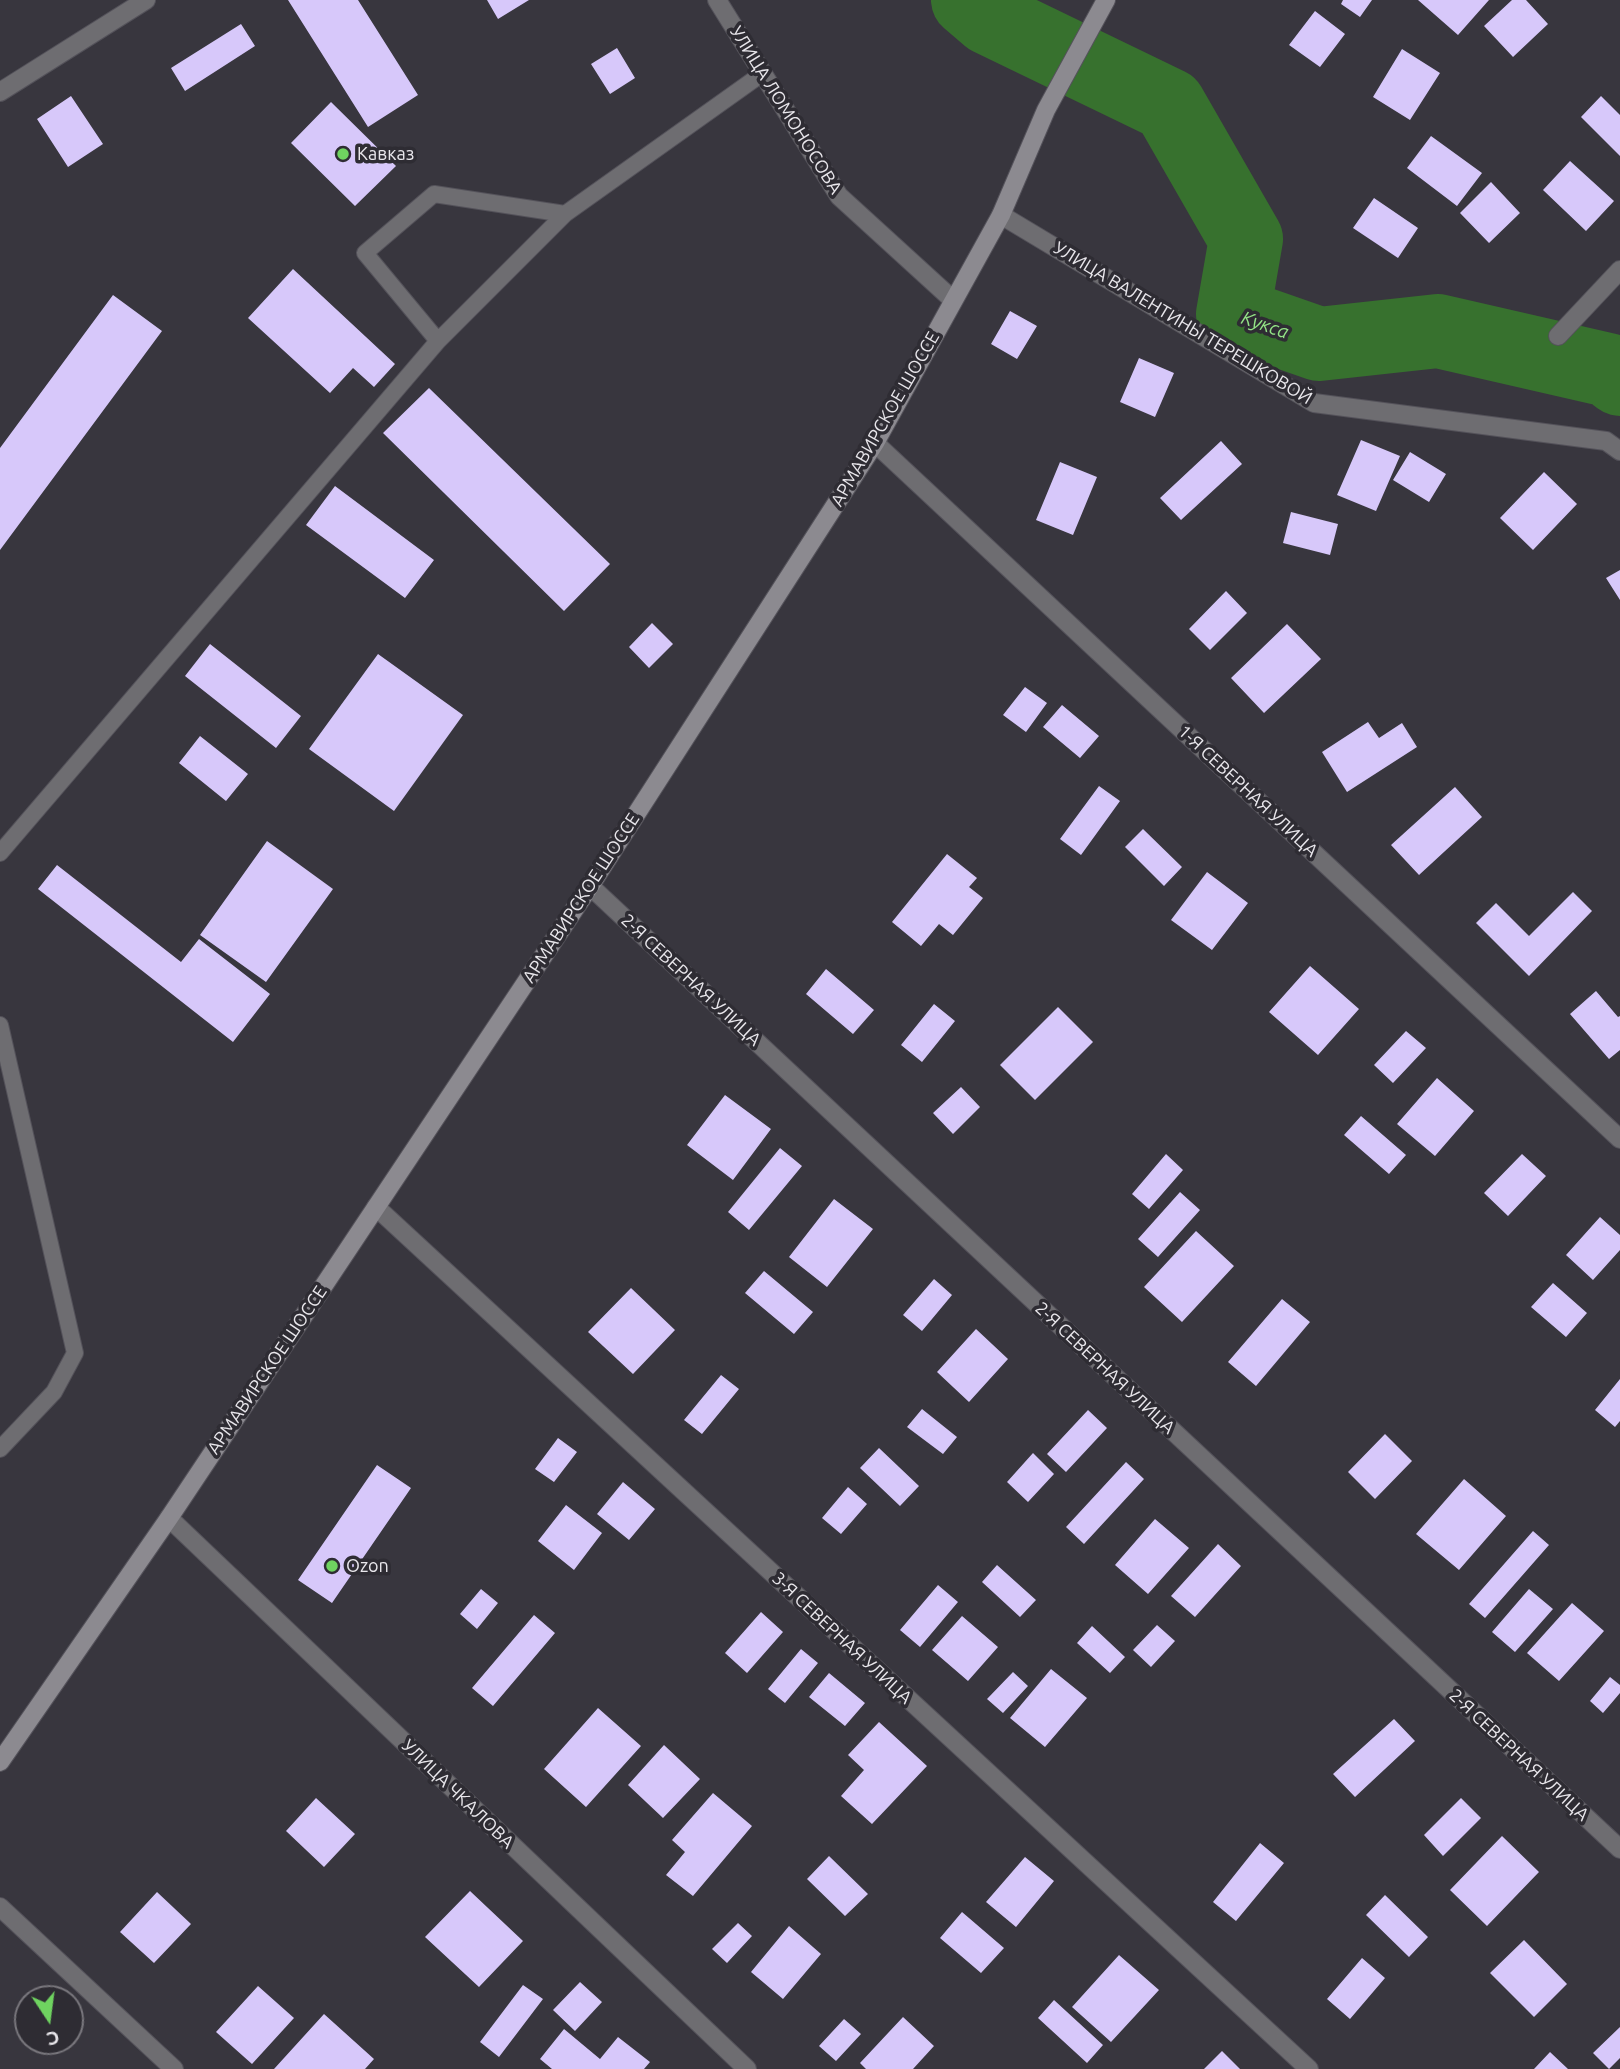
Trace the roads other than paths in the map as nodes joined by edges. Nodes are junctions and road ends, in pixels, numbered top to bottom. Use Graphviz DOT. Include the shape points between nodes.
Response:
graph roads {
  1 [pos="146,0"];
  2 [pos="718,0"];
  3 [pos="1104,2"];
  4 [pos="763,73"];
  5 [pos="0,92"];
  6 [pos="565,214"];
  7 [pos="1001,215"];
  8 [pos="1620,270"];
  9 [pos="953,300"];
  10 [pos="1558,336"];
  11 [pos="438,341"];
  12 [pos="875,443"];
  13 [pos="1620,451"];
  14 [pos="0,853"];
  15 [pos="590,886"];
  16 [pos="0,1025"];
  17 [pos="1620,1139"];
  18 [pos="376,1206"];
  19 [pos="0,1449"];
  20 [pos="169,1518"];
  21 [pos="0,1762"];
  22 [pos="1620,1849"];
  23 [pos="0,1907"];
  24 [pos="174,2069"];
  25 [pos="747,2069"];
  26 [pos="1308,2069"];
  1 -- 5 [label="street"];
  2 -- 4 [label="street, УЛИЦА ЛОМОНОСОВА"];
  3 -- 7 [label="main road, АРМАВИРСКОЕ ШОССЕ" via="1046,110"];
  4 -- 6 [label="lane"];
  4 -- 9 [label="street, УЛИЦА ЛОМОНОСОВА" via="839,197"];
  6 -- 11 [label="lane"];
  6 -- 11 [label="lane" via="434,194 365,253"];
  7 -- 9 [label="main road, АРМАВИРСКОЕ ШОССЕ"];
  7 -- 13 [label="street, УЛИЦА ВАЛЕНТИНЫ ТЕРЕШКОВОЙ" via="1314,402 1606,441"];
  8 -- 10 [label="street"];
  9 -- 12 [label="main road, АРМАВИРСКОЕ ШОССЕ"];
  11 -- 14 [label="lane"];
  12 -- 15 [label="main road, АРМАВИРСКОЕ ШОССЕ"];
  12 -- 17 [label="street, 1-Я СЕВЕРНАЯ УЛИЦА"];
  15 -- 18 [label="main road, АРМАВИРСКОЕ ШОССЕ"];
  15 -- 22 [label="street, 2-Я СЕВЕРНАЯ УЛИЦА"];
  16 -- 19 [label="lane" via="75,1353 54,1392"];
  18 -- 20 [label="main road, АРМАВИРСКОЕ ШОССЕ"];
  18 -- 26 [label="street, 3-Я СЕВЕРНАЯ УЛИЦА"];
  20 -- 21 [label="main road, АРМАВИРСКОЕ ШОССЕ"];
  20 -- 25 [label="street, УЛИЦА ЧКАЛОВА"];
  23 -- 24 [label="street"];
}
